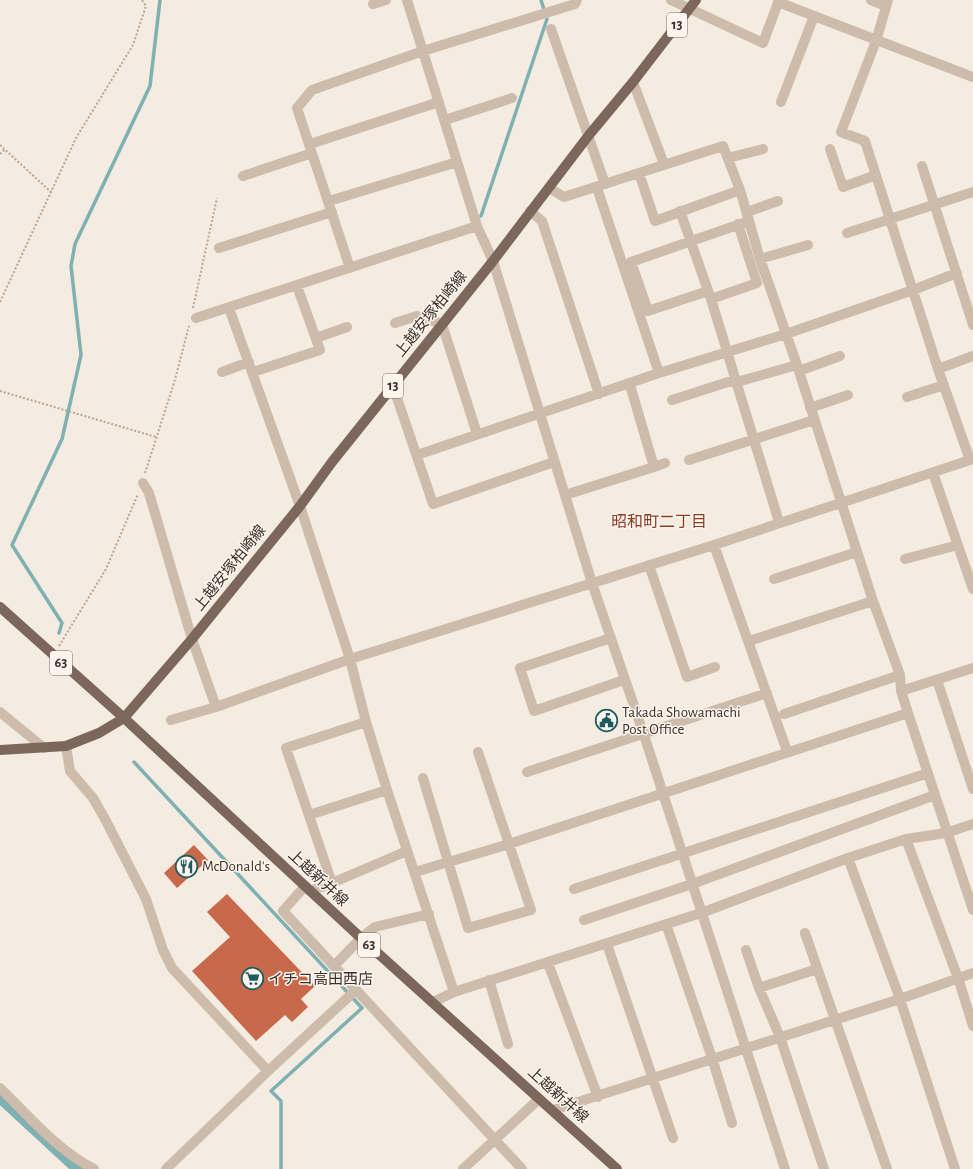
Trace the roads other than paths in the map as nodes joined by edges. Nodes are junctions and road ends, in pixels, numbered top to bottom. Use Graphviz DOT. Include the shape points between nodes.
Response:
graph roads {
  1 [pos="386,0"];
  2 [pos="407,0"];
  3 [pos="577,0"];
  4 [pos="671,0"];
  5 [pos="696,0"];
  6 [pos="871,0"];
  7 [pos="779,1"];
  8 [pos="887,3"];
  9 [pos="373,4"];
  10 [pos="690,9"];
  11 [pos="814,16"];
  12 [pos="551,28"];
  13 [pos="876,41"];
  14 [pos="423,51"];
  15 [pos="973,77"];
  16 [pos="633,82"];
  17 [pos="512,98"];
  18 [pos="439,102"];
  19 [pos="781,102"];
  20 [pos="445,120"];
  21 [pos="589,135"];
  22 [pos="311,149"];
  23 [pos="763,149"];
  24 [pos="830,149"];
  25 [pos="728,158"];
  26 [pos="457,162"];
  27 [pos="664,164"];
  28 [pos="922,166"];
  29 [pos="639,173"];
  30 [pos="876,175"];
  31 [pos="243,176"];
  32 [pos="601,186"];
  33 [pos="549,188"];
  34 [pos="740,190"];
  35 [pos="973,192"];
  36 [pos="329,201"];
  37 [pos="778,201"];
  38 [pos="934,206"];
  39 [pos="530,211"];
  40 [pos="680,211"];
  41 [pos="332,212"];
  42 [pos="748,216"];
  43 [pos="890,218"];
  44 [pos="738,224"];
  45 [pos="477,226"];
  46 [pos="848,233"];
  47 [pos="690,242"];
  48 [pos="808,245"];
  49 [pos="219,248"];
  50 [pos="760,259"];
  51 [pos="493,261"];
  52 [pos="350,268"];
  53 [pos="957,273"];
  54 [pos="297,286"];
  55 [pos="913,290"];
  56 [pos="709,295"];
  57 [pos="229,308"];
  58 [pos="193,317"];
  59 [pos="395,323"];
  60 [pos="442,324"];
  61 [pos="973,325"];
  62 [pos="347,327"];
  63 [pos="786,334"];
  64 [pos="316,338"];
  65 [pos="727,352"];
  66 [pos="840,356"];
  67 [pos="973,356"];
  68 [pos="249,362"];
  69 [pos="798,368"];
  70 [pos="938,369"];
  71 [pos="222,372"];
  72 [pos="253,372"];
  73 [pos="659,373"];
  74 [pos="737,382"];
  75 [pos="630,385"];
  76 [pos="944,385"];
  77 [pos="393,386"];
  78 [pos="599,394"];
  79 [pos="848,395"];
  80 [pos="907,397"];
  81 [pos="672,400"];
  82 [pos="810,408"];
  83 [pos="539,415"];
  84 [pos="814,420"];
  85 [pos="477,434"];
  86 [pos="755,439"];
  87 [pos="417,454"];
  88 [pos="689,460"];
  89 [pos="972,460"];
  90 [pos="554,462"];
  91 [pos="665,463"];
  92 [pos="654,467"];
  93 [pos="933,473"];
  94 [pos="143,483"];
  95 [pos="565,495"];
  96 [pos="841,503"];
  97 [pos="300,506"];
  98 [pos="779,522"];
  99 [pos="714,544"];
  100 [pos="958,545"];
  101 [pos="857,552"];
  102 [pos="905,559"];
  103 [pos="649,565"];
  104 [pos="774,579"];
  105 [pos="592,583"];
  106 [pos="972,584"];
  107 [pos="873,601"];
  108 [pos="0,607"];
  109 [pos="611,638"];
  110 [pos="192,639"];
  111 [pos="749,641"];
  112 [pos="350,659"];
  113 [pos="715,667"];
  114 [pos="973,668"];
  115 [pos="900,675"];
  116 [pos="624,680"];
  117 [pos="937,680"];
  118 [pos="901,691"];
  119 [pos="767,693"];
  120 [pos="216,707"];
  121 [pos="0,712"];
  122 [pos="908,713"];
  123 [pos="784,714"];
  124 [pos="124,718"];
  125 [pos="171,720"];
  126 [pos="366,722"];
  127 [pos="643,732"];
  128 [pos="66,746"];
  129 [pos="44,748"];
  130 [pos="0,750"];
  131 [pos="787,751"];
  132 [pos="478,752"];
  133 [pos="527,772"];
  134 [pos="928,773"];
  135 [pos="422,778"];
  136 [pos="973,789"];
  137 [pos="387,790"];
  138 [pos="662,794"];
  139 [pos="935,795"];
  140 [pos="309,815"];
  141 [pos="973,824"];
  142 [pos="946,833"];
  143 [pos="906,839"];
  144 [pos="509,844"];
  145 [pos="407,851"];
  146 [pos="682,854"];
  147 [pos="848,858"];
  148 [pos="448,863"];
  149 [pos="415,872"];
  150 [pos="332,883"];
  151 [pos="692,884"];
  152 [pos="308,888"];
  153 [pos="574,889"];
  154 [pos="970,892"];
  155 [pos="973,910"];
  156 [pos="701,913"];
  157 [pos="429,914"];
  158 [pos="584,920"];
  159 [pos="666,924"];
  160 [pos="805,933"];
  161 [pos="361,938"];
  162 [pos="607,944"];
  163 [pos="746,950"];
  164 [pos="548,963"];
  165 [pos="334,966"];
  166 [pos="817,969"];
  167 [pos="973,973"];
  168 [pos="958,978"];
  169 [pos="489,980"];
  170 [pos="759,988"];
  171 [pos="356,990"];
  172 [pos="454,992"];
  173 [pos="900,999"];
  174 [pos="433,1002"];
  175 [pos="836,1019"];
  176 [pos="973,1026"];
  177 [pos="780,1037"];
  178 [pos="508,1044"];
  179 [pos="745,1047"];
  180 [pos="712,1058"];
  181 [pos="268,1071"];
  182 [pos="654,1077"];
  183 [pos="0,1088"];
  184 [pos="598,1097"];
  185 [pos="539,1099"];
  186 [pos="553,1110"];
  187 [pos="732,1123"];
  188 [pos="673,1138"];
  189 [pos="495,1139"];
  190 [pos="94,1169"];
  191 [pos="166,1169"];
  192 [pos="463,1169"];
  193 [pos="522,1169"];
  194 [pos="617,1169"];
  195 [pos="785,1169"];
  196 [pos="824,1169"];
  197 [pos="887,1169"];
  198 [pos="955,1169"];
  1 -- 9 [label="street"];
  2 -- 14 [label="street"];
  3 -- 14 [label="street" via="575,4"];
  4 -- 10 [label="street"];
  5 -- 10 [label="main road, 上越安塚柏崎線 / 13"];
  6 -- 8 [label="street"];
  7 -- 10 [label="street" via="763,43"];
  7 -- 11 [label="street"];
  8 -- 13 [label="street"];
  10 -- 16 [label="main road, 上越安塚柏崎線 / 13"];
  11 -- 13 [label="street"];
  11 -- 19 [label="street"];
  12 -- 21 [label="street"];
  13 -- 15 [label="street"];
  13 -- 30 [label="street" via="841,132 865,141"];
  14 -- 18 [label="street"];
  14 -- 22 [label="street" via="312,90 297,108"];
  16 -- 21 [label="main road, 上越安塚柏崎線 / 13"];
  16 -- 27 [label="street"];
  17 -- 20 [label="street"];
  18 -- 20 [label="street"];
  18 -- 22 [label="street"];
  20 -- 26 [label="street"];
  21 -- 32 [label="street"];
  21 -- 33 [label="main road, 上越安塚柏崎線 / 13"];
  22 -- 31 [label="street"];
  22 -- 36 [label="street"];
  23 -- 25 [label="street"];
  24 -- 30 [label="street" via="843,187"];
  25 -- 27 [label="street" via="723,146"];
  25 -- 34 [label="street"];
  26 -- 36 [label="street"];
  26 -- 45 [label="street"];
  27 -- 29 [label="street"];
  28 -- 38 [label="street"];
  29 -- 32 [label="street"];
  29 -- 40 [label="street" via="655,221"];
  30 -- 43 [label="street"];
  32 -- 33 [label="street" via="564,197"];
  32 -- 73 [label="street"];
  33 -- 39 [label="main road, 上越安塚柏崎線 / 13"];
  34 -- 40 [label="street"];
  34 -- 42 [label="street"];
  35 -- 38 [label="street"];
  36 -- 41 [label="street"];
  37 -- 42 [label="street"];
  38 -- 43 [label="street"];
  38 -- 53 [label="street"];
  39 -- 51 [label="main road, 上越安塚柏崎線 / 13"];
  39 -- 78 [label="street" via="542,221"];
  40 -- 47 [label="street"];
  41 -- 49 [label="street"];
  41 -- 52 [label="street"];
  42 -- 44 [label="street"];
  42 -- 50 [label="street"];
  43 -- 46 [label="street"];
  43 -- 55 [label="street"];
  44 -- 47 [label="street"];
  44 -- 56 [label="street" via="757,283"];
  45 -- 51 [label="street"];
  45 -- 52 [label="street"];
  47 -- 56 [label="street"];
  47 -- 56 [label="street" via="632,262 648,311"];
  48 -- 50 [label="street"];
  50 -- 63 [label="street"];
  51 -- 60 [label="main road, 上越安塚柏崎線 / 13"];
  51 -- 83 [label="street"];
  52 -- 54 [label="street"];
  53 -- 55 [label="street"];
  53 -- 61 [label="street"];
  54 -- 57 [label="street"];
  54 -- 64 [label="street"];
  55 -- 63 [label="street"];
  55 -- 70 [label="street"];
  56 -- 65 [label="street"];
  57 -- 58 [label="street"];
  57 -- 68 [label="street"];
  59 -- 60 [label="street" via="417,316"];
  60 -- 77 [label="main road, 上越安塚柏崎線 / 13"];
  60 -- 85 [label="street"];
  62 -- 64 [label="street"];
  63 -- 65 [label="street"];
  63 -- 69 [label="street"];
  64 -- 72 [label="street" via="320,350"];
  65 -- 73 [label="street"];
  65 -- 74 [label="street"];
  66 -- 69 [label="street"];
  67 -- 70 [label="street"];
  68 -- 71 [label="street"];
  68 -- 72 [label="street"];
  69 -- 74 [label="street"];
  69 -- 82 [label="street"];
  70 -- 76 [label="street"];
  72 -- 97 [label="street"];
  73 -- 75 [label="street"];
  74 -- 81 [label="street" via="728,382"];
  74 -- 86 [label="street"];
  75 -- 78 [label="street"];
  75 -- 92 [label="street"];
  76 -- 80 [label="street"];
  76 -- 89 [label="street"];
  77 -- 87 [label="street"];
  77 -- 97 [label="main road, 上越安塚柏崎線 / 13"];
  78 -- 83 [label="street"];
  79 -- 82 [label="street"];
  82 -- 84 [label="street"];
  83 -- 85 [label="street"];
  83 -- 90 [label="street"];
  84 -- 86 [label="street"];
  84 -- 96 [label="street"];
  85 -- 87 [label="street"];
  86 -- 88 [label="street"];
  86 -- 98 [label="street"];
  87 -- 90 [label="street" via="433,504"];
  89 -- 93 [label="street"];
  90 -- 95 [label="street"];
  91 -- 92 [label="street"];
  92 -- 95 [label="street"];
  93 -- 96 [label="street"];
  93 -- 100 [label="street"];
  94 -- 110 [label="street" via="149,493"];
  95 -- 105 [label="street"];
  96 -- 98 [label="street"];
  96 -- 101 [label="street"];
  97 -- 110 [label="main road, 上越安塚柏崎線 / 13"];
  97 -- 112 [label="street"];
  98 -- 99 [label="street"];
  99 -- 103 [label="street"];
  99 -- 111 [label="street"];
  100 -- 102 [label="street"];
  100 -- 106 [label="street"];
  101 -- 104 [label="street"];
  101 -- 107 [label="street"];
  103 -- 105 [label="street"];
  103 -- 113 [label="street" via="687,677"];
  105 -- 109 [label="street"];
  105 -- 112 [label="street"];
  107 -- 111 [label="street"];
  107 -- 115 [label="street"];
  108 -- 124 [label="main road, 上越新井線 / 63"];
  109 -- 116 [label="street"];
  109 -- 116 [label="street" via="520,668 534,711"];
  110 -- 120 [label="street"];
  110 -- 124 [label="main road, 上越安塚柏崎線 / 13"];
  111 -- 119 [label="street"];
  112 -- 120 [label="street"];
  112 -- 126 [label="street"];
  114 -- 117 [label="street"];
  115 -- 118 [label="street"];
  115 -- 123 [label="street"];
  116 -- 127 [label="street"];
  117 -- 118 [label="street"];
  117 -- 136 [label="street"];
  118 -- 122 [label="street"];
  119 -- 127 [label="street"];
  119 -- 131 [label="street"];
  120 -- 125 [label="street"];
  121 -- 129 [label="street"];
  122 -- 131 [label="street"];
  122 -- 134 [label="street"];
  124 -- 128 [label="main road, 上越安塚柏崎線" via="99,733"];
  124 -- 152 [label="main road, 上越新井線 / 63"];
  126 -- 137 [label="street"];
  126 -- 140 [label="street" via="286,748"];
  127 -- 133 [label="street"];
  127 -- 138 [label="street"];
  128 -- 129 [label="main road, 上越安塚柏崎線"];
  128 -- 181 [label="street" via="70,771 93,798 108,824 146,899 163,950 172,968"];
  129 -- 130 [label="main road, 上越安塚柏崎線"];
  131 -- 138 [label="street"];
  132 -- 144 [label="street"];
  134 -- 139 [label="street"];
  134 -- 146 [label="street"];
  135 -- 148 [label="street"];
  137 -- 140 [label="street"];
  137 -- 145 [label="street"];
  138 -- 144 [label="street"];
  138 -- 146 [label="street"];
  139 -- 142 [label="street"];
  139 -- 151 [label="street"];
  140 -- 150 [label="street"];
  141 -- 142 [label="street"];
  142 -- 143 [label="street"];
  142 -- 154 [label="street"];
  143 -- 147 [label="street"];
  143 -- 168 [label="street"];
  144 -- 148 [label="street"];
  144 -- 148 [label="street" via="530,910 468,928"];
  145 -- 149 [label="street"];
  145 -- 150 [label="street"];
  146 -- 151 [label="street"];
  146 -- 153 [label="street"];
  147 -- 156 [label="street"];
  147 -- 173 [label="street"];
  148 -- 149 [label="street"];
  149 -- 157 [label="street"];
  150 -- 152 [label="street"];
  151 -- 156 [label="street"];
  151 -- 158 [label="street"];
  152 -- 161 [label="main road, 上越新井線 / 63"];
  152 -- 165 [label="street" via="283,911"];
  154 -- 155 [label="street"];
  156 -- 159 [label="street"];
  156 -- 179 [label="street"];
  157 -- 161 [label="street" via="375,927"];
  157 -- 172 [label="street"];
  159 -- 162 [label="street"];
  159 -- 180 [label="street"];
  160 -- 166 [label="street"];
  161 -- 165 [label="street"];
  161 -- 174 [label="main road, 上越新井線 / 63"];
  162 -- 164 [label="street"];
  162 -- 182 [label="street"];
  163 -- 170 [label="street"];
  164 -- 169 [label="street"];
  164 -- 184 [label="street"];
  165 -- 171 [label="street"];
  166 -- 170 [label="street"];
  166 -- 175 [label="street"];
  167 -- 168 [label="street"];
  168 -- 173 [label="street"];
  168 -- 176 [label="street"];
  169 -- 172 [label="street"];
  169 -- 178 [label="street"];
  170 -- 177 [label="street"];
  171 -- 181 [label="street"];
  171 -- 189 [label="street"];
  172 -- 174 [label="street"];
  173 -- 175 [label="street"];
  173 -- 198 [label="street"];
  174 -- 185 [label="main road, 上越新井線 / 63"];
  175 -- 177 [label="street"];
  175 -- 197 [label="street"];
  177 -- 179 [label="street"];
  177 -- 196 [label="street"];
  179 -- 180 [label="street"];
  179 -- 195 [label="street"];
  180 -- 182 [label="street"];
  180 -- 187 [label="street"];
  181 -- 191 [label="street"];
  182 -- 184 [label="street"];
  182 -- 188 [label="street"];
  183 -- 190 [label="street" via="45,1132 80,1162"];
  184 -- 186 [label="street"];
  185 -- 186 [label="main road, 上越新井線 / 63"];
  185 -- 189 [label="street"];
  186 -- 194 [label="main road, 上越新井線 / 63"];
  189 -- 192 [label="street"];
  189 -- 193 [label="street"];
}
